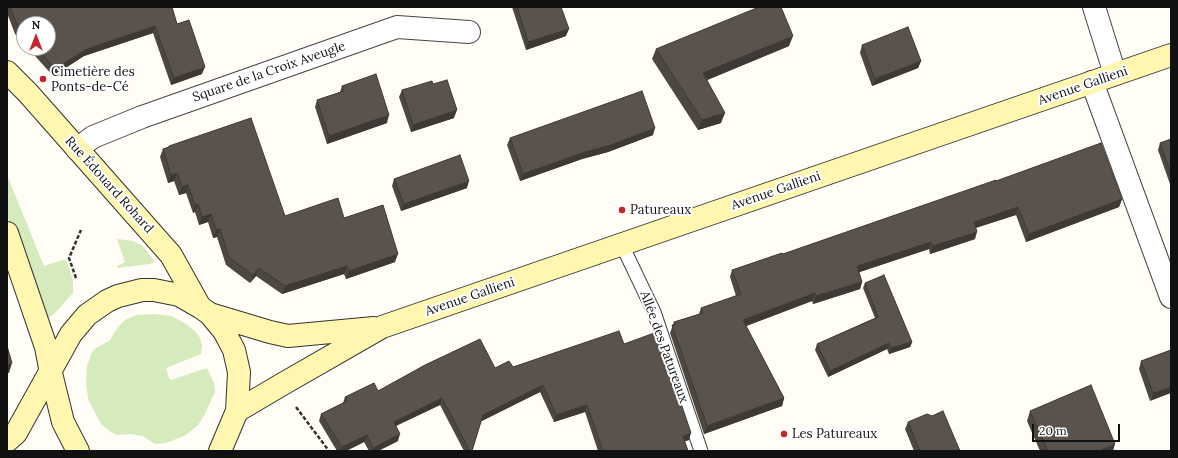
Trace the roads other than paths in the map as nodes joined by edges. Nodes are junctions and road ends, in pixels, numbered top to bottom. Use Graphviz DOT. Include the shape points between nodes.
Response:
graph roads {
  1 [pos="1094,7"];
  2 [pos="468,32"];
  3 [pos="1171,55"];
  4 [pos="7,72"];
  5 [pos="1115,74"];
  6 [pos="1092,82"];
  7 [pos="77,150"];
  8 [pos="7,233"];
  9 [pos="622,245"];
  10 [pos="1171,297"];
  11 [pos="205,310"];
  12 [pos="382,328"];
  13 [pos="51,373"];
  14 [pos="235,417"];
  15 [pos="7,441"];
  16 [pos="78,451"];
  17 [pos="204,451"];
  18 [pos="220,451"];
  19 [pos="701,451"];
  1 -- 5 [label="street"];
  2 -- 7 [label="street, Square de la Croix Aveugle" via="397,27 142,117 93,137"];
  3 -- 5 [label="main road, Avenue Gallieni"];
  4 -- 7 [label="main road, Rue Édouard Rohard"];
  5 -- 6 [label="main road, Avenue Gallieni"];
  6 -- 9 [label="main road, Avenue Gallieni"];
  6 -- 10 [label="street"];
  7 -- 11 [label="main road, Rue Édouard Rohard" via="171,255"];
  8 -- 13 [label="main road" via="46,346"];
  9 -- 12 [label="main road, Avenue Gallieni"];
  9 -- 19 [label="lane, Allée des Patureaux" via="654,312"];
  11 -- 12 [label="main road, Avenue Gallieni" via="288,336"];
  11 -- 13 [label="main road" via="179,295 154,290 130,292 112,298 97,307 79,324"];
  11 -- 14 [label="main road" via="224,331 234,350 239,383"];
  12 -- 14 [label="main road, Avenue Gallieni" via="281,384"];
  13 -- 15 [label="main road" via="16,433"];
  13 -- 16 [label="main road" via="63,422"];
  14 -- 17 [label="main road, Avenue Gallieni" via="218,440"];
  14 -- 18 [label="main road"];
}
